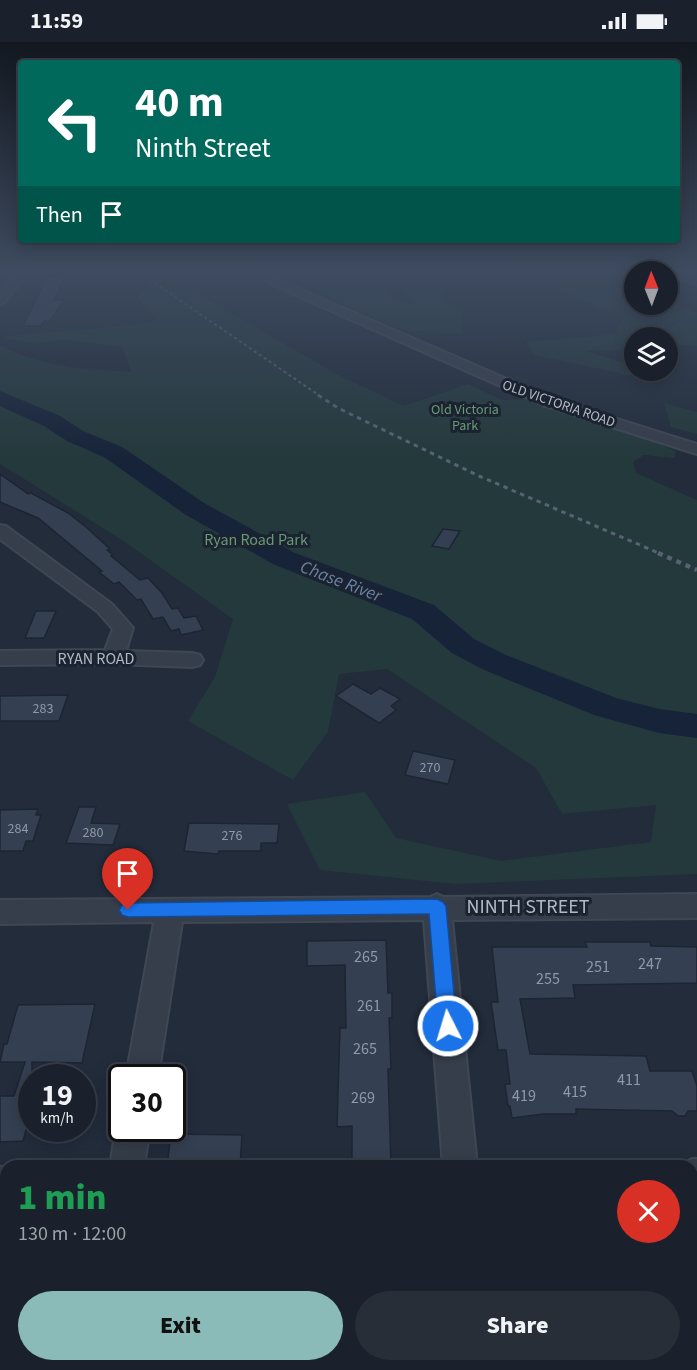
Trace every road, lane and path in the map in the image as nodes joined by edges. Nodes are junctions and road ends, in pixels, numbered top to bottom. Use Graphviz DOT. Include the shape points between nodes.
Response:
graph roads {
  1 [pos="396,335"];
  2 [pos="697,449"];
  3 [pos="0,530"];
  4 [pos="113,657"];
  5 [pos="0,658"];
  6 [pos="192,660"];
  7 [pos="437,906"];
  8 [pos="697,906"];
  9 [pos="170,910"];
  10 [pos="0,912"];
  11 [pos="144,1064"];
  12 [pos="131,1142"];
  13 [pos="128,1160"];
  14 [pos="459,1160"];
  1 -- 2 [label="street, OLD VICTORIA ROAD" via="548,402"];
  3 -- 4 [label="street" via="105,608 123,628"];
  4 -- 5 [label="street, RYAN ROAD"];
  4 -- 6 [label="street, RYAN ROAD"];
  7 -- 8 [label="street, NINTH STREET"];
  7 -- 9 [label="street, NINTH STREET"];
  7 -- 14 [label="street"];
  9 -- 10 [label="street, NINTH STREET"];
  9 -- 11 [label="street"];
  12 -- 13 [label="street"];
}
